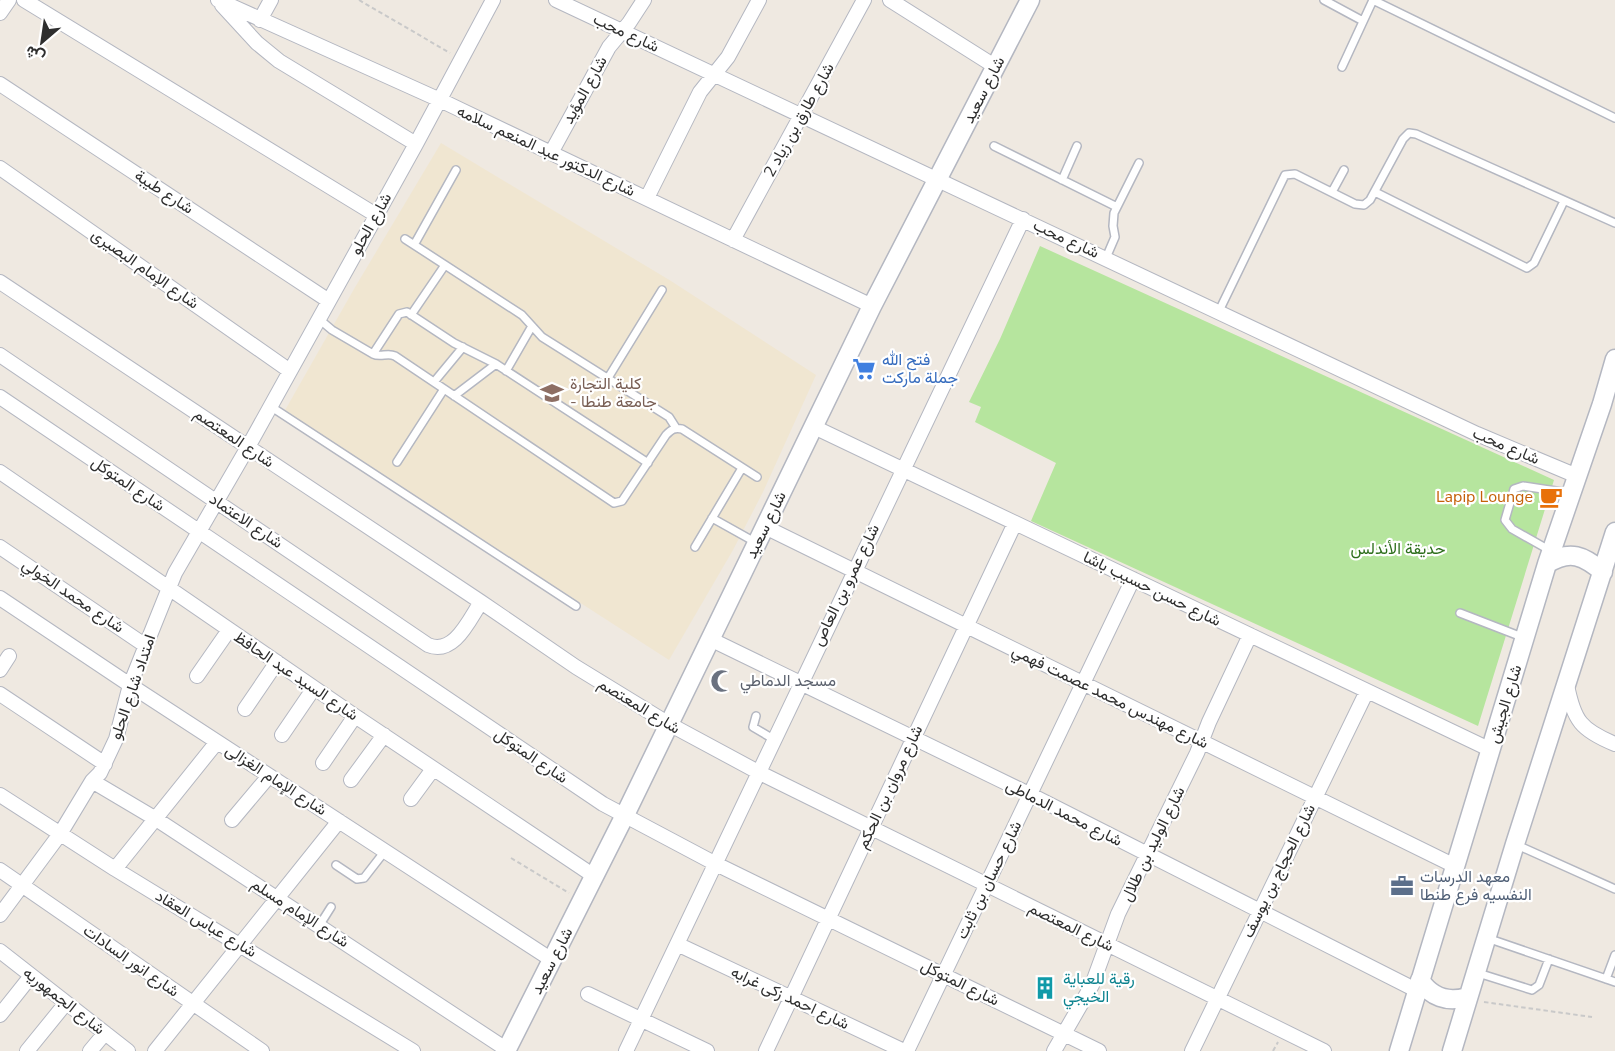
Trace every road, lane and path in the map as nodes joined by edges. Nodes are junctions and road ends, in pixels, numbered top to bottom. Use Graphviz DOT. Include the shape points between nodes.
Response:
graph roads {
  1 [pos="9,0"];
  2 [pos="24,0"];
  3 [pos="218,0"];
  4 [pos="271,0"];
  5 [pos="359,0"];
  6 [pos="493,0"];
  7 [pos="556,0"];
  8 [pos="644,0"];
  9 [pos="759,0"];
  10 [pos="864,0"];
  11 [pos="890,0"];
  12 [pos="1030,0"];
  13 [pos="1324,0"];
  14 [pos="0,13"];
  15 [pos="260,20"];
  16 [pos="1363,21"];
  17 [pos="622,31"];
  18 [pos="462,60"];
  19 [pos="996,67"];
  20 [pos="1342,67"];
  21 [pos="714,75"];
  22 [pos="0,84"];
  23 [pos="440,100"];
  24 [pos="801,115"];
  25 [pos="1615,118"];
  26 [pos="416,144"];
  27 [pos="994,146"];
  28 [pos="1077,147"];
  29 [pos="551,153"];
  30 [pos="1139,163"];
  31 [pos="0,168"];
  32 [pos="456,170"];
  33 [pos="1344,170"];
  34 [pos="938,179"];
  35 [pos="1062,180"];
  36 [pos="1332,192"];
  37 [pos="1375,192"];
  38 [pos="647,198"];
  39 [pos="1564,201"];
  40 [pos="1117,207"];
  41 [pos="376,215"];
  42 [pos="1023,219"];
  43 [pos="1615,223"];
  44 [pos="405,239"];
  45 [pos="733,240"];
  46 [pos="414,244"];
  47 [pos="1106,258"];
  48 [pos="445,265"];
  49 [pos="0,282"];
  50 [pos="662,290"];
  51 [pos="329,301"];
  52 [pos="872,306"];
  53 [pos="1219,311"];
  54 [pos="411,315"];
  55 [pos="318,318"];
  56 [pos="532,326"];
  57 [pos="463,347"];
  58 [pos="373,354"];
  59 [pos="0,355"];
  60 [pos="1615,359"];
  61 [pos="496,364"];
  62 [pos="290,370"];
  63 [pos="506,370"];
  64 [pos="608,378"];
  65 [pos="434,382"];
  66 [pos="444,389"];
  67 [pos="454,396"];
  68 [pos="0,397"];
  69 [pos="270,406"];
  70 [pos="814,427"];
  71 [pos="676,428"];
  72 [pos="248,447"];
  73 [pos="397,462"];
  74 [pos="648,463"];
  75 [pos="742,468"];
  76 [pos="902,469"];
  77 [pos="0,472"];
  78 [pos="757,477"];
  79 [pos="1575,485"];
  80 [pos="215,501"];
  81 [pos="712,518"];
  82 [pos="1015,523"];
  83 [pos="198,531"];
  84 [pos="1615,532"];
  85 [pos="761,535"];
  86 [pos="0,547"];
  87 [pos="695,547"];
  88 [pos="1549,557"];
  89 [pos="853,571"];
  90 [pos="1604,572"];
  91 [pos="1133,579"];
  92 [pos="168,588"];
  93 [pos="0,598"];
  94 [pos="481,602"];
  95 [pos="576,606"];
  96 [pos="1460,613"];
  97 [pos="966,626"];
  98 [pos="229,630"];
  99 [pos="1250,635"];
  100 [pos="1525,638"];
  101 [pos="711,639"];
  102 [pos="146,646"];
  103 [pos="9,656"];
  104 [pos="277,662"];
  105 [pos="0,670"];
  106 [pos="197,676"];
  107 [pos="800,683"];
  108 [pos="1083,684"];
  109 [pos="130,685"];
  110 [pos="1567,685"];
  111 [pos="314,688"];
  112 [pos="1367,691"];
  113 [pos="0,694"];
  114 [pos="245,709"];
  115 [pos="355,716"];
  116 [pos="756,716"];
  117 [pos="669,724"];
  118 [pos="282,735"];
  119 [pos="384,735"];
  120 [pos="914,738"];
  121 [pos="775,740"];
  122 [pos="217,742"];
  123 [pos="1202,742"];
  124 [pos="1615,744"];
  125 [pos="1491,750"];
  126 [pos="323,763"];
  127 [pos="105,764"];
  128 [pos="433,768"];
  129 [pos="760,773"];
  130 [pos="269,776"];
  131 [pos="351,780"];
  132 [pos="92,781"];
  133 [pos="0,795"];
  134 [pos="1030,795"];
  135 [pos="1315,798"];
  136 [pos="411,799"];
  137 [pos="624,817"];
  138 [pos="156,819"];
  139 [pos="232,820"];
  140 [pos="339,821"];
  141 [pos="871,828"];
  142 [pos="60,834"];
  143 [pos="1515,844"];
  144 [pos="385,851"];
  145 [pos="1147,856"];
  146 [pos="511,858"];
  147 [pos="716,864"];
  148 [pos="336,865"];
  149 [pos="1455,866"];
  150 [pos="0,870"];
  151 [pos="115,870"];
  152 [pos="594,876"];
  153 [pos="987,885"];
  154 [pos="23,886"];
  155 [pos="1615,889"];
  156 [pos="277,899"];
  157 [pos="582,900"];
  158 [pos="331,907"];
  159 [pos="1259,913"];
  160 [pos="0,915"];
  161 [pos="828,919"];
  162 [pos="318,926"];
  163 [pos="1485,938"];
  164 [pos="677,944"];
  165 [pos="240,945"];
  166 [pos="1107,945"];
  167 [pos="0,951"];
  168 [pos="1615,956"];
  169 [pos="1549,959"];
  170 [pos="552,960"];
  171 [pos="1475,972"];
  172 [pos="944,975"];
  173 [pos="31,976"];
  174 [pos="1606,979"];
  175 [pos="1615,982"];
  176 [pos="1418,985"];
  177 [pos="588,994"];
  178 [pos="791,998"];
  179 [pos="1217,998"];
  180 [pos="1467,999"];
  181 [pos="66,1003"];
  182 [pos="193,1004"];
  183 [pos="0,1015"];
  184 [pos="1592,1017"];
  185 [pos="641,1019"];
  186 [pos="105,1033"];
  187 [pos="1064,1034"];
  188 [pos="506,1050"];
  189 [pos="27,1051"];
  190 [pos="90,1051"];
  191 [pos="128,1051"];
  192 [pos="155,1051"];
  193 [pos="262,1051"];
  194 [pos="413,1051"];
  195 [pos="626,1051"];
  196 [pos="707,1051"];
  197 [pos="766,1051"];
  198 [pos="905,1051"];
  199 [pos="1054,1051"];
  200 [pos="1099,1051"];
  201 [pos="1192,1051"];
  202 [pos="1324,1051"];
  203 [pos="1400,1051"];
  204 [pos="1452,1051"];
  1 -- 14 [label="street"];
  2 -- 41 [label="street"];
  3 -- 15 [label="street, شارع الدكتور عبد المنعم سلامه"];
  3 -- 26 [label="street" via="279,61"];
  4 -- 15 [label="street"];
  5 -- 18 [label="path"];
  6 -- 18 [label="street, شارع الحلو"];
  7 -- 17 [label="street, شارع محب"];
  8 -- 17 [label="street, شارع المؤيد"];
  9 -- 21 [label="street"];
  10 -- 24 [label="street, شارع طارق بن زياد 2"];
  11 -- 19 [label="street"];
  12 -- 19 [label="main road, شارع سعيد"];
  13 -- 16 [label="lane"];
  15 -- 23 [label="street, شارع الدكتور عبد المنعم سلامه"];
  16 -- 20 [label="lane"];
  16 -- 25 [label="lane" via="1373,0"];
  17 -- 21 [label="street, شارع محب"];
  17 -- 29 [label="street, شارع المؤيد" via="609,47"];
  18 -- 23 [label="street, شارع الحلو"];
  19 -- 34 [label="main road, شارع سعيد"];
  21 -- 24 [label="street, شارع محب"];
  21 -- 38 [label="street" via="700,92"];
  22 -- 51 [label="street, شارع طيبة"];
  23 -- 26 [label="street, شارع الحلو"];
  23 -- 29 [label="street, شارع الدكتور عبد المنعم سلامه"];
  24 -- 34 [label="street, شارع محب"];
  24 -- 45 [label="street, شارع طارق بن زياد 2"];
  26 -- 41 [label="street, شارع الحلو"];
  27 -- 35 [label="lane"];
  28 -- 35 [label="lane"];
  29 -- 38 [label="street, شارع الدكتور عبد المنعم سلامه"];
  30 -- 40 [label="lane"];
  31 -- 62 [label="street, شارع الإمام البصيرى"];
  32 -- 46 [label="lane"];
  33 -- 36 [label="lane"];
  34 -- 42 [label="street, شارع محب"];
  34 -- 52 [label="main road, شارع سعيد"];
  35 -- 40 [label="lane"];
  36 -- 37 [label="lane" via="1359,206 1367,203"];
  36 -- 53 [label="lane" via="1295,174 1285,175"];
  37 -- 39 [label="lane" via="1405,136 1412,133"];
  37 -- 39 [label="lane" via="1527,268 1534,263"];
  38 -- 45 [label="street, شارع الدكتور عبد المنعم سلامه"];
  39 -- 43 [label="lane"];
  40 -- 47 [label="lane" via="1112,220 1115,237"];
  41 -- 51 [label="street, شارع الحلو"];
  42 -- 47 [label="street, شارع محب"];
  42 -- 76 [label="street, شارع عمرو بن العاص"];
  44 -- 46 [label="lane"];
  45 -- 52 [label="street, شارع الدكتور عبد المنعم سلامه"];
  46 -- 48 [label="lane"];
  47 -- 53 [label="street, شارع محب"];
  48 -- 54 [label="lane"];
  48 -- 56 [label="lane" via="522,315"];
  49 -- 72 [label="street, شارع المعتصم"];
  50 -- 64 [label="lane"];
  51 -- 55 [label="street, شارع الحلو"];
  52 -- 70 [label="main road, شارع سعيد"];
  53 -- 79 [label="street, شارع محب"];
  54 -- 57 [label="lane"];
  54 -- 58 [label="lane" via="404,311 399,314"];
  55 -- 58 [label="lane"];
  55 -- 62 [label="street, شارع الحلو"];
  56 -- 63 [label="lane"];
  56 -- 64 [label="lane" via="542,337"];
  57 -- 61 [label="lane"];
  57 -- 65 [label="lane"];
  58 -- 65 [label="lane" via="395,356"];
  59 -- 80 [label="street, شارع الاعتماد"];
  60 -- 79 [label="main road, شارع الجيش"];
  61 -- 63 [label="lane"];
  61 -- 67 [label="lane"];
  62 -- 69 [label="street, شارع الحلو"];
  63 -- 74 [label="lane"];
  64 -- 71 [label="lane" via="672,419"];
  65 -- 66 [label="lane"];
  66 -- 67 [label="lane"];
  66 -- 73 [label="lane"];
  67 -- 74 [label="lane" via="614,503 625,498"];
  68 -- 83 [label="street, شارع المتوكل"];
  69 -- 72 [label="street, شارع الحلو"];
  69 -- 95 [label="lane"];
  70 -- 76 [label="street, شارع حسن حسيب باشا"];
  70 -- 85 [label="main road, شارع سعيد"];
  71 -- 74 [label="lane" via="670,430"];
  71 -- 75 [label="lane"];
  72 -- 80 [label="street, امتداد شارع الحلو"];
  72 -- 94 [label="street, شارع المعتصم"];
  75 -- 78 [label="lane"];
  75 -- 81 [label="lane"];
  76 -- 82 [label="street, شارع حسن حسيب باشا"];
  76 -- 89 [label="street, شارع عمرو بن العاص"];
  77 -- 92 [label="street, شارع السيد عبد الحافظ"];
  79 -- 88 [label="main road, شارع الجيش"];
  79 -- 88 [label="lane" via="1514,489 1505,520"];
  80 -- 83 [label="street, امتداد شارع الحلو"];
  80 -- 94 [label="street, شارع الاعتماد" via="432,647 443,648 453,642"];
  81 -- 85 [label="lane"];
  81 -- 87 [label="lane"];
  82 -- 91 [label="street, شارع حسن حسيب باشا"];
  82 -- 97 [label="street, شارع مروان بن الحكم"];
  83 -- 92 [label="street, امتداد شارع الحلو"];
  83 -- 137 [label="street, شارع المتوكل"];
  84 -- 90 [label="main road"];
  85 -- 89 [label="street, شارع مهندس محمد عصمت فهمي"];
  85 -- 101 [label="main road, شارع سعيد"];
  86 -- 102 [label="street, شارع محمد الخولي"];
  88 -- 90 [label="main road" via="1580,557"];
  88 -- 100 [label="main road, شارع الجيش"];
  89 -- 97 [label="street, شارع مهندس محمد عصمت فهمي"];
  89 -- 107 [label="street, شارع عمرو بن العاص"];
  90 -- 110 [label="main road"];
  91 -- 99 [label="street, شارع حسن حسيب باشا"];
  91 -- 108 [label="street, شارع حسان بن ثابت"];
  92 -- 98 [label="street, شارع السيد عبد الحافظ"];
  92 -- 102 [label="street, امتداد شارع الحلو"];
  93 -- 109 [label="street, شارع الإمام الغزالى"];
  94 -- 117 [label="street, شارع المعتصم"];
  96 -- 100 [label="lane"];
  97 -- 108 [label="street, شارع مهندس محمد عصمت فهمي"];
  97 -- 120 [label="street, شارع مروان بن الحكم"];
  98 -- 104 [label="street, شارع السيد عبد الحافظ"];
  98 -- 106 [label="street"];
  99 -- 112 [label="street, شارع حسن حسيب باشا"];
  99 -- 123 [label="street, شارع الوليد بن طلال"];
  100 -- 125 [label="main road, شارع الجيش"];
  101 -- 107 [label="street, شارع محمد الدماطى"];
  101 -- 117 [label="main road, شارع سعيد"];
  102 -- 109 [label="street, امتداد شارع الحلو"];
  103 -- 105 [label="street"];
  104 -- 111 [label="street, شارع السيد عبد الحافظ"];
  104 -- 114 [label="street"];
  107 -- 120 [label="street, شارع محمد الدماطى"];
  107 -- 121 [label="street, شارع عمرو بن العاص"];
  108 -- 123 [label="street, شارع مهندس محمد عصمت فهمي"];
  108 -- 134 [label="street, شارع حسان بن ثابت"];
  109 -- 122 [label="street, شارع الإمام الغزالى"];
  109 -- 127 [label="street, امتداد شارع الحلو"];
  110 -- 124 [label="street" via="1577,719 1592,733"];
  110 -- 143 [label="main road"];
  111 -- 115 [label="street, شارع السيد عبد الحافظ"];
  111 -- 118 [label="street"];
  112 -- 125 [label="street, شارع حسن حسيب باشا"];
  112 -- 135 [label="street, شارع الحجاج بن يوسف"];
  113 -- 127 [label="street"];
  115 -- 119 [label="street, شارع السيد عبد الحافظ"];
  115 -- 126 [label="street"];
  116 -- 121 [label="lane" via="753,727"];
  117 -- 129 [label="street, شارع المعتصم"];
  117 -- 137 [label="main road, شارع سعيد"];
  119 -- 128 [label="street, شارع السيد عبد الحافظ"];
  119 -- 131 [label="street"];
  120 -- 134 [label="street, شارع محمد الدماطى"];
  120 -- 141 [label="street, شارع مروان بن الحكم"];
  121 -- 129 [label="street, شارع عمرو بن العاص"];
  122 -- 130 [label="street, شارع الإمام الغزالى"];
  122 -- 138 [label="street"];
  123 -- 135 [label="street, شارع مهندس محمد عصمت فهمي"];
  123 -- 145 [label="street, شارع الوليد بن طلال"];
  125 -- 149 [label="main road, شارع الجيش"];
  127 -- 132 [label="street, امتداد شارع الحلو"];
  128 -- 136 [label="street"];
  128 -- 152 [label="street, شارع السيد عبد الحافظ"];
  129 -- 141 [label="street, شارع المعتصم"];
  129 -- 147 [label="street, شارع عمرو بن العاص"];
  130 -- 139 [label="street"];
  130 -- 140 [label="street, شارع الإمام الغزالى"];
  132 -- 138 [label="street, شارع الإمام مسلم"];
  132 -- 142 [label="street, امتداد شارع الحلو"];
  133 -- 142 [label="street, شارع عباس العقاد"];
  134 -- 145 [label="street, شارع محمد الدماطى"];
  134 -- 153 [label="street, شارع حسان بن ثابت"];
  135 -- 149 [label="street, شارع مهندس محمد عصمت فهمي"];
  135 -- 159 [label="street, شارع الحجاج بن يوسف"];
  137 -- 147 [label="street, شارع المتوكل"];
  137 -- 152 [label="main road, شارع سعيد"];
  138 -- 151 [label="street"];
  138 -- 156 [label="street, شارع الإمام مسلم"];
  140 -- 144 [label="street, شارع الإمام الغزالى"];
  140 -- 156 [label="street"];
  141 -- 153 [label="street, شارع المعتصم"];
  141 -- 161 [label="street, شارع مروان بن الحكم"];
  142 -- 151 [label="street, شارع عباس العقاد"];
  142 -- 154 [label="street, امتداد شارع الحلو"];
  143 -- 155 [label="lane"];
  143 -- 163 [label="main road"];
  144 -- 148 [label="lane" via="364,878 357,879"];
  144 -- 170 [label="street, شارع الإمام الغزالى"];
  145 -- 159 [label="street, شارع محمد الدماطى"];
  145 -- 166 [label="street, شارع الوليد بن طلال"];
  146 -- 157 [label="path"];
  147 -- 161 [label="street, شارع المتوكل"];
  147 -- 164 [label="street, شارع عمرو بن العاص"];
  149 -- 176 [label="main road, شارع الجيش"];
  150 -- 154 [label="street, شارع انور السادات"];
  151 -- 165 [label="street, شارع عباس العقاد"];
  152 -- 157 [label="main road, شارع سعيد"];
  153 -- 166 [label="street, شارع المعتصم"];
  153 -- 172 [label="street, شارع حسان بن ثابت"];
  154 -- 160 [label="street, امتداد شارع الحلو"];
  154 -- 182 [label="street, شارع انور السادات"];
  156 -- 162 [label="street, شارع الإمام مسلم"];
  156 -- 165 [label="street"];
  157 -- 170 [label="main road, شارع سعيد"];
  158 -- 162 [label="lane"];
  159 -- 176 [label="street, شارع محمد الدماطى"];
  159 -- 179 [label="street, شارع الحجاج بن يوسف"];
  161 -- 172 [label="street, شارع المتوكل"];
  161 -- 178 [label="street, شارع مروان بن الحكم"];
  162 -- 188 [label="street, شارع الإمام مسلم"];
  163 -- 169 [label="lane"];
  163 -- 171 [label="main road"];
  164 -- 178 [label="street, شارع احمد زكى غرابه"];
  164 -- 185 [label="street, شارع عمرو بن العاص"];
  165 -- 182 [label="street"];
  165 -- 194 [label="street, شارع عباس العقاد"];
  166 -- 179 [label="street, شارع المعتصم"];
  166 -- 187 [label="street, شارع الوليد بن طلال" via="1092,985"];
  167 -- 173 [label="street, شارع الجمهوريه"];
  168 -- 174 [label="lane"];
  169 -- 171 [label="lane" via="1539,985 1532,990"];
  169 -- 174 [label="lane"];
  170 -- 188 [label="main road, شارع سعيد"];
  171 -- 180 [label="main road"];
  172 -- 187 [label="street, شارع المتوكل"];
  172 -- 198 [label="street, شارع حسان بن ثابت"];
  173 -- 181 [label="street, شارع الجمهوريه"];
  173 -- 183 [label="street"];
  174 -- 175 [label="lane"];
  176 -- 180 [label="main road" via="1440,998"];
  176 -- 203 [label="main road, شارع الجيش"];
  177 -- 185 [label="street"];
  178 -- 197 [label="street, شارع مروان بن الحكم"];
  178 -- 198 [label="street, شارع احمد زكى غرابه"];
  179 -- 201 [label="street, شارع الحجاج بن يوسف"];
  179 -- 202 [label="street, شارع المعتصم"];
  180 -- 184 [label="path"];
  180 -- 204 [label="main road"];
  181 -- 186 [label="street, شارع الجمهوريه"];
  181 -- 189 [label="street"];
  182 -- 192 [label="street"];
  182 -- 193 [label="street, شارع انور السادات"];
  185 -- 195 [label="street, شارع عمرو بن العاص"];
  185 -- 196 [label="street"];
  186 -- 190 [label="street"];
  186 -- 191 [label="street, شارع الجمهوريه"];
  187 -- 199 [label="street, شارع الوليد بن طلال"];
  187 -- 200 [label="street, شارع المتوكل"];
}
